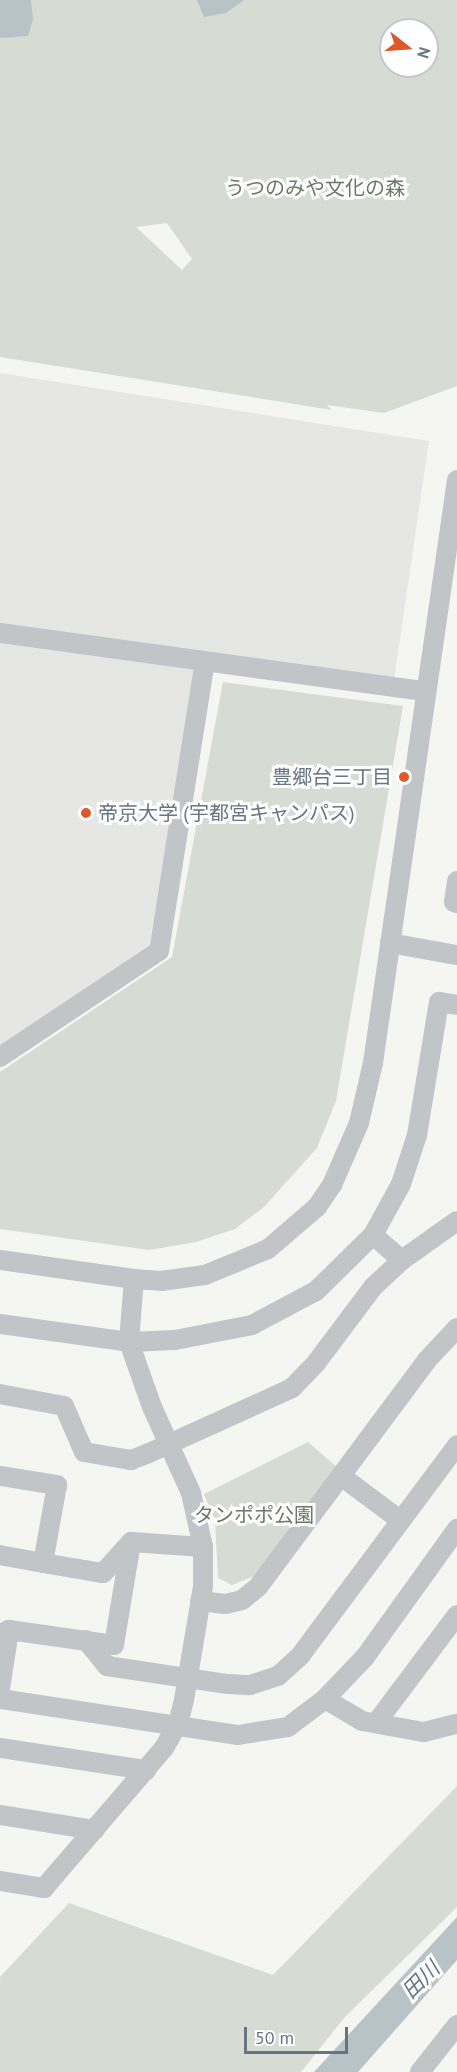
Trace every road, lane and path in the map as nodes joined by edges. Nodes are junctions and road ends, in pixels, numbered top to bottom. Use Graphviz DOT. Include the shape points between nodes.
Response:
graph roads {
  1 [pos="457,480"];
  2 [pos="0,633"];
  3 [pos="206,663"];
  4 [pos="426,691"];
  5 [pos="457,881"];
  6 [pos="457,903"];
  7 [pos="390,943"];
  8 [pos="457,955"];
  9 [pos="457,1005"];
  10 [pos="0,1058"];
  11 [pos="457,1221"];
  12 [pos="373,1235"];
  13 [pos="0,1260"];
  14 [pos="402,1260"];
  15 [pos="134,1279"];
  16 [pos="0,1323"];
  17 [pos="457,1328"];
  18 [pos="129,1342"];
  19 [pos="0,1394"];
  20 [pos="171,1442"];
  21 [pos="457,1445"];
  22 [pos="0,1476"];
  23 [pos="341,1476"];
  24 [pos="400,1520"];
  25 [pos="457,1529"];
  26 [pos="132,1542"];
  27 [pos="203,1547"];
  28 [pos="0,1555"];
  29 [pos="43,1563"];
  30 [pos="200,1601"];
  31 [pos="457,1615"];
  32 [pos="5,1632"];
  33 [pos="86,1640"];
  34 [pos="188,1678"];
  35 [pos="0,1689"];
  36 [pos="0,1699"];
  37 [pos="325,1699"];
  38 [pos="376,1723"];
  39 [pos="178,1724"];
  40 [pos="457,1724"];
  41 [pos="0,1748"];
  42 [pos="146,1770"];
  43 [pos="0,1815"];
  44 [pos="95,1830"];
  45 [pos="0,1881"];
  46 [pos="457,2025"];
  47 [pos="420,2072"];
  1 -- 4 [label="street"];
  2 -- 3 [label="street"];
  3 -- 4 [label="street"];
  3 -- 10 [label="street" via="159,951"];
  4 -- 7 [label="street"];
  5 -- 6 [label="street"];
  7 -- 8 [label="street"];
  7 -- 15 [label="street" via="373,1063 359,1123 340,1168 317,1207 268,1250 239,1264 185,1279"];
  9 -- 12 [label="street" via="439,1002 417,1135 401,1184"];
  11 -- 14 [label="street"];
  12 -- 14 [label="street"];
  12 -- 18 [label="street" via="316,1291 252,1325 175,1340"];
  13 -- 15 [label="street"];
  14 -- 20 [label="street" via="373,1287 316,1363 292,1388"];
  15 -- 18 [label="street"];
  16 -- 18 [label="street"];
  17 -- 23 [label="street" via="428,1360"];
  18 -- 20 [label="street" via="152,1407"];
  19 -- 20 [label="street" via="64,1406 84,1452 131,1460"];
  20 -- 27 [label="street" via="191,1493"];
  21 -- 24 [label="street"];
  22 -- 29 [label="street" via="57,1485"];
  23 -- 24 [label="street"];
  23 -- 30 [label="street" via="258,1587 242,1600 225,1604"];
  24 -- 34 [label="street" via="300,1656 278,1676 250,1685"];
  25 -- 37 [label="street" via="365,1657"];
  26 -- 27 [label="street"];
  26 -- 29 [label="street" via="103,1573"];
  26 -- 33 [label="street" via="114,1645"];
  27 -- 30 [label="street"];
  28 -- 29 [label="street"];
  30 -- 34 [label="street"];
  31 -- 38 [label="street"];
  32 -- 33 [label="street"];
  32 -- 35 [label="street"];
  33 -- 34 [label="street" via="107,1666"];
  34 -- 39 [label="street"];
  36 -- 39 [label="street"];
  37 -- 38 [label="street" via="362,1721"];
  37 -- 39 [label="street" via="288,1726 238,1735"];
  38 -- 40 [label="street" via="424,1732"];
  39 -- 42 [label="street"];
  41 -- 42 [label="street"];
  42 -- 44 [label="street"];
  43 -- 44 [label="street"];
  44 -- 45 [label="street" via="44,1888"];
  46 -- 47 [label="street"];
}
